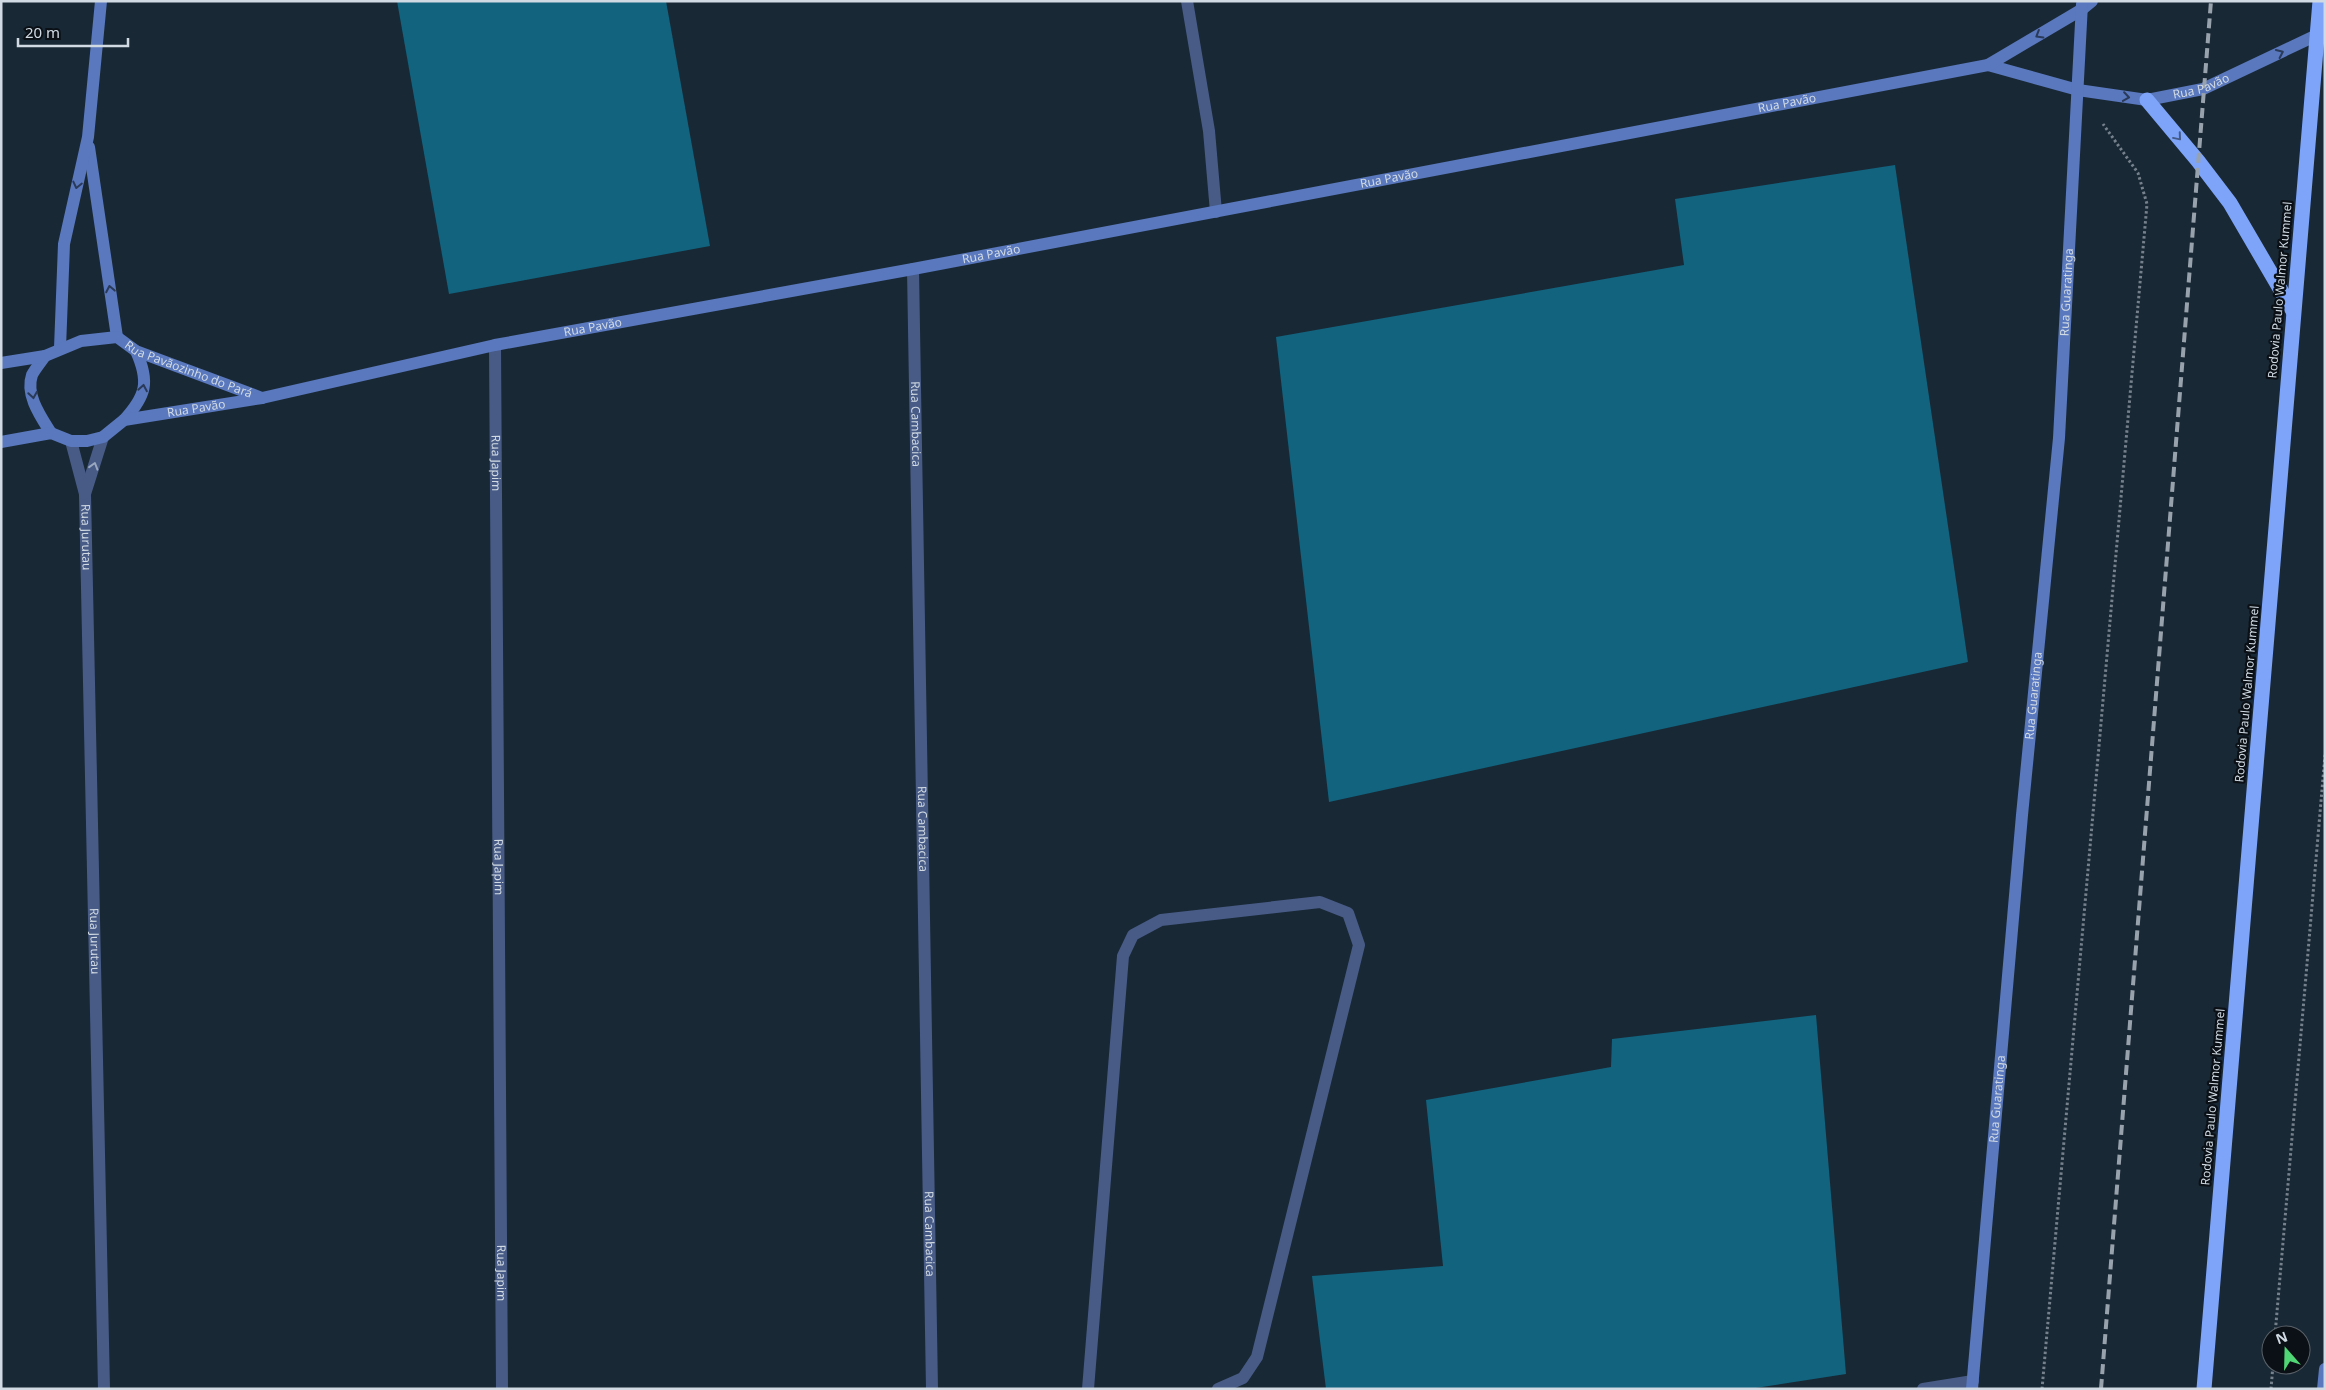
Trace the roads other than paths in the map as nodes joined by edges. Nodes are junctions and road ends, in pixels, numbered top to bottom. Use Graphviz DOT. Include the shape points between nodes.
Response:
graph roads {
  1 [pos="101,1"];
  2 [pos="1187,1"];
  3 [pos="2092,1"];
  4 [pos="2320,1"];
  5 [pos="2082,6"];
  6 [pos="2317,35"];
  7 [pos="1988,65"];
  8 [pos="2078,90"];
  9 [pos="2147,100"];
  10 [pos="88,138"];
  11 [pos="1216,212"];
  12 [pos="913,269"];
  13 [pos="2293,310"];
  14 [pos="117,338"];
  15 [pos="495,345"];
  16 [pos="60,348"];
  17 [pos="136,351"];
  18 [pos="45,356"];
  19 [pos="1,363"];
  20 [pos="262,398"];
  21 [pos="124,420"];
  22 [pos="51,433"];
  23 [pos="103,437"];
  24 [pos="72,441"];
  25 [pos="1,442"];
  26 [pos="85,494"];
  27 [pos="2325,1369"];
  28 [pos="1973,1385"];
  29 [pos="104,1389"];
  30 [pos="502,1389"];
  31 [pos="932,1389"];
  32 [pos="1088,1389"];
  33 [pos="1218,1389"];
  34 [pos="1923,1389"];
  35 [pos="2204,1389"];
  36 [pos="2323,1389"];
  1 -- 10 [label="street"];
  2 -- 11 [label="street" via="1209,131"];
  3 -- 5 [label="street, Rua Pavão"];
  4 -- 6 [label="highway, Rodovia Paulo Walmor Kummel"];
  5 -- 7 [label="street, Rua Pavão, one-way"];
  5 -- 8 [label="street, Rua Guaratinga"];
  9 -- 6 [label="street, Rua Pavão, one-way" via="2203,89"];
  6 -- 13 [label="highway, Rodovia Paulo Walmor Kummel"];
  7 -- 8 [label="street, Rua Pavão"];
  7 -- 11 [label="street, Rua Pavão"];
  8 -- 9 [label="street, Rua Pavão, one-way"];
  8 -- 28 [label="street, Rua Guaratinga" via="2058,438"];
  9 -- 13 [label="highway, one-way" via="2230,203"];
  14 -- 10 [label="street, one-way"];
  10 -- 16 [label="street, one-way" via="64,244"];
  11 -- 12 [label="street, Rua Pavão"];
  12 -- 15 [label="street, Rua Pavão"];
  12 -- 31 [label="street, Rua Cambacica"];
  13 -- 35 [label="highway, Rodovia Paulo Walmor Kummel"];
  14 -- 16 [label="street, Rua Pavãozinho do Pará" via="81,341"];
  14 -- 17 [label="street, Rua Pavãozinho do Pará"];
  15 -- 20 [label="street, Rua Pavão"];
  15 -- 30 [label="street, Rua Japim"];
  16 -- 18 [label="street, Rua Pavãozinho do Pará"];
  17 -- 20 [label="street, Rua Pavãozinho do Pará"];
  21 -- 17 [label="street, one-way" via="138,404 145,387 142,364"];
  18 -- 19 [label="street, Rua Pavãozinho do Pará"];
  18 -- 22 [label="street, one-way" via="32,376 32,394"];
  20 -- 21 [label="street, Rua Pavão"];
  21 -- 23 [label="street, Rua Pavão"];
  22 -- 24 [label="street, Rua Pavão"];
  22 -- 25 [label="street"];
  23 -- 24 [label="street, Rua Pavão"];
  26 -- 23 [label="street, Rua Jurutau, one-way"];
  24 -- 26 [label="street, Rua Jurutau"];
  26 -- 29 [label="street, Rua Jurutau"];
  27 -- 36 [label="street"];
  28 -- 34 [label="street"];
  32 -- 33 [label="street" via="1123,956 1133,935 1161,920 1320,902 1348,913 1359,944 1257,1357 1244,1378"];
}
